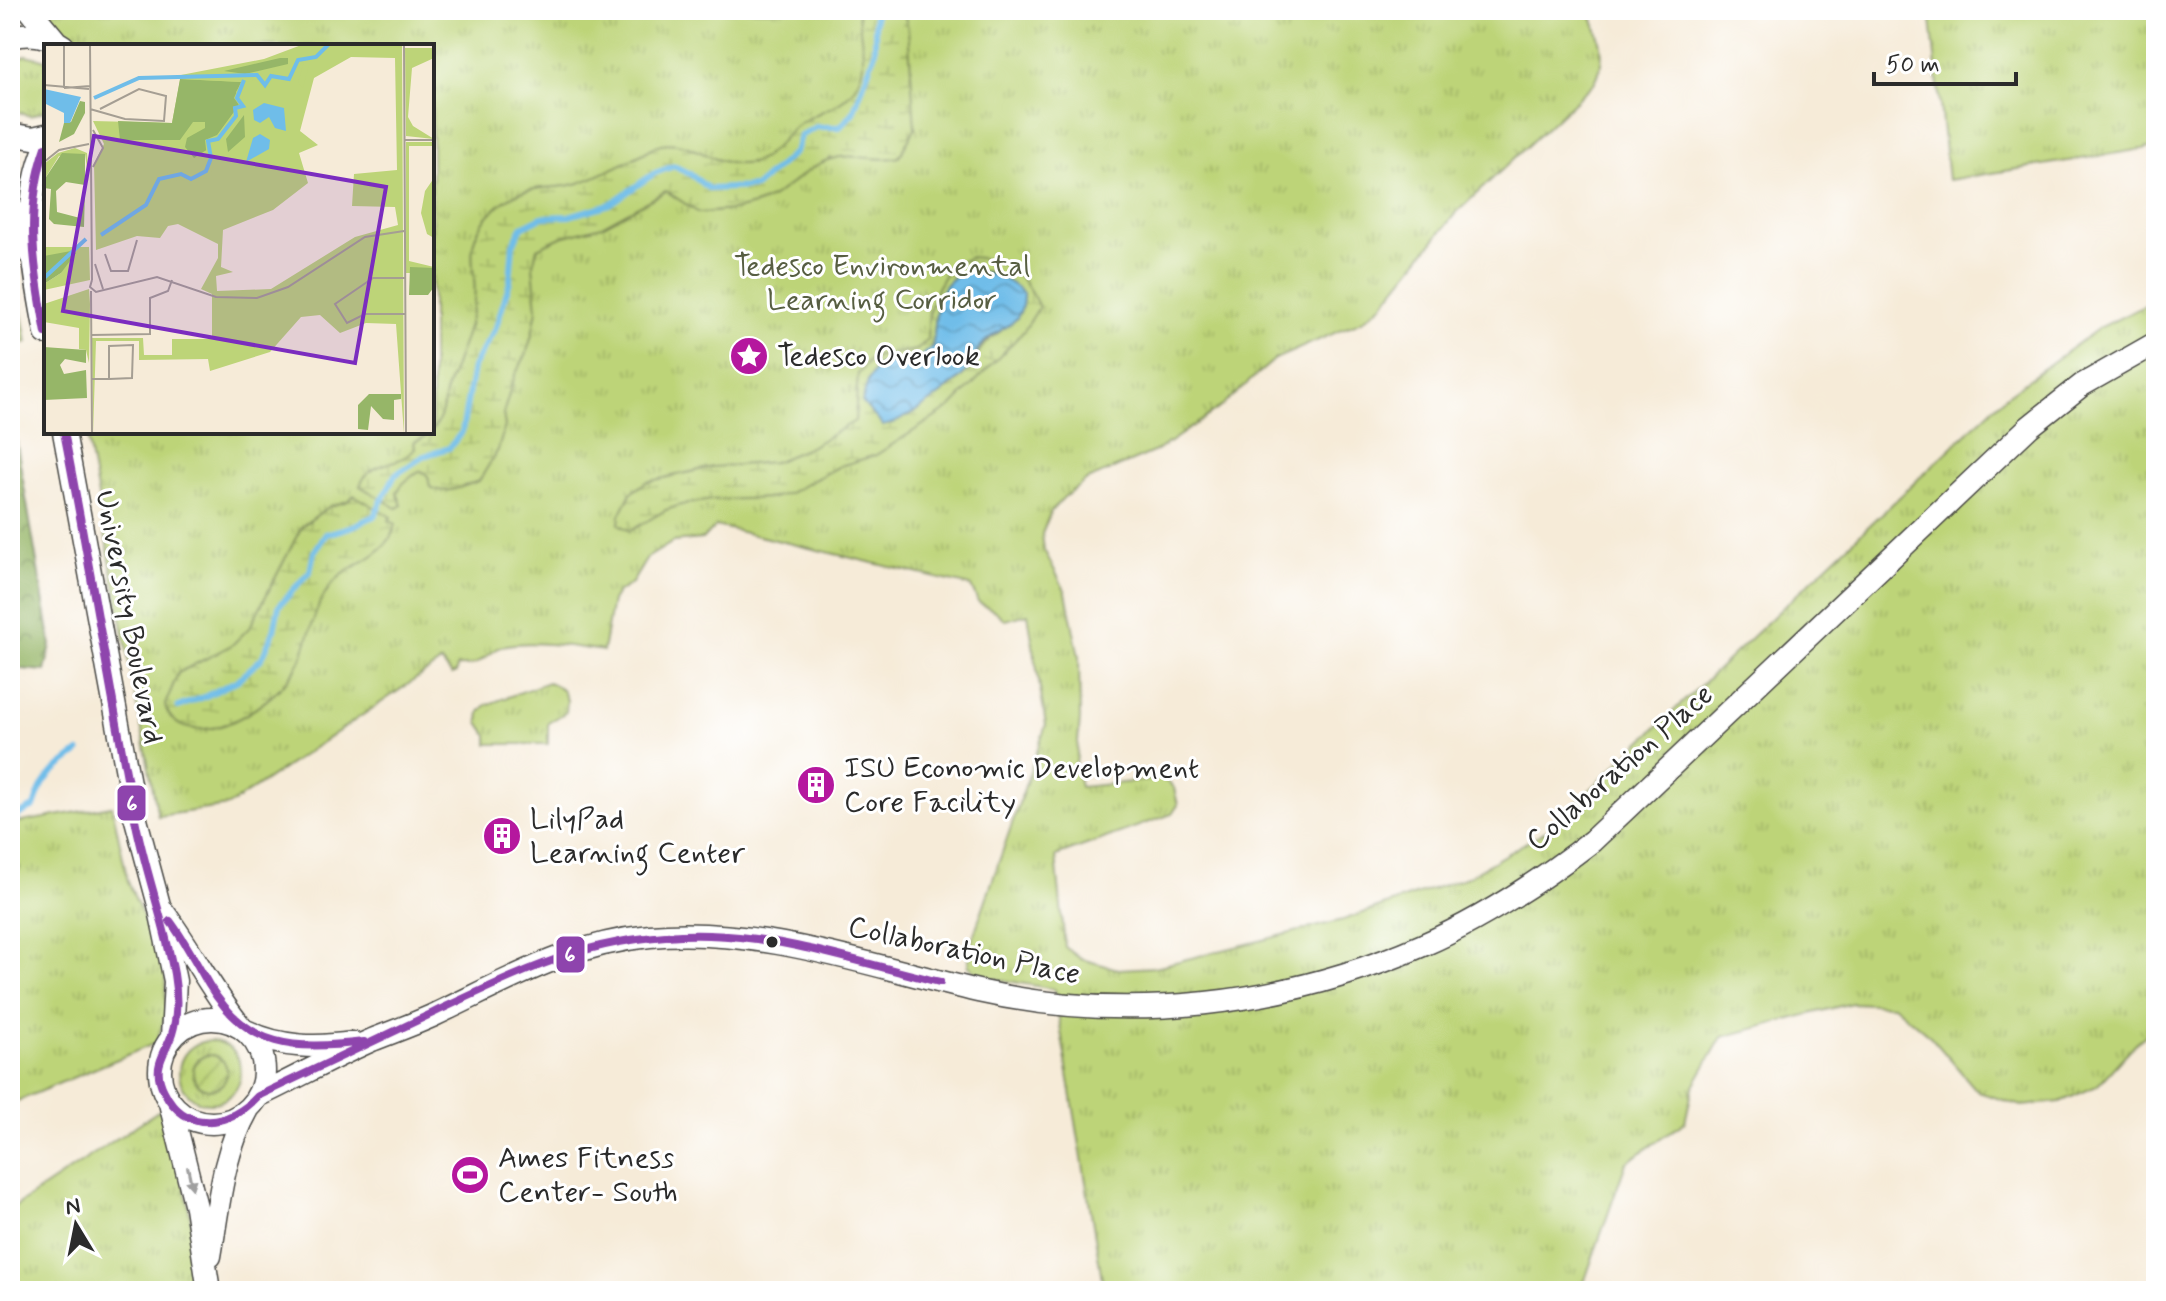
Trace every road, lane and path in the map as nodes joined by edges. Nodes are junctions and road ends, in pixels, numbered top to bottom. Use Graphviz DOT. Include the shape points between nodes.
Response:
graph roads {
  1 [pos="30,10"];
  2 [pos="10,37"];
  3 [pos="59,43"];
  4 [pos="10,134"];
  5 [pos="44,135"];
  6 [pos="44,152"];
  7 [pos="10,203"];
  8 [pos="33,259"];
  9 [pos="44,322"];
  10 [pos="2156,343"];
  11 [pos="64,434"];
  12 [pos="159,905"];
  13 [pos="244,1030"];
  14 [pos="172,1037"];
  15 [pos="370,1041"];
  16 [pos="253,1102"];
  17 [pos="170,1103"];
  18 [pos="208,1282"];
  1 -- 3 [label="street"];
  2 -- 3 [label="street" via="39,34"];
  4 -- 5 [label="street"];
  6 -- 8 [label="street" via="33,188"];
  7 -- 8 [label="street"];
  8 -- 9 [label="street"];
  10 -- 15 [label="street, Collaboration Place" via="2082,385 2029,427 1592,841 1525,889 1423,946 1333,978 1270,993 1123,1008 1009,998 772,941 650,936 538,964"];
  11 -- 12 [label="street, University Boulevard" via="135,816"];
  12 -- 13 [label="street, University Boulevard"];
  12 -- 14 [label="street, University Boulevard" via="175,981"];
  13 -- 14 [label="street" via="206,1018"];
  13 -- 15 [label="street, Collaboration Place" via="263,1039 311,1047"];
  13 -- 16 [label="street" via="264,1064 262,1086"];
  14 -- 17 [label="street" via="162,1051 159,1072"];
  15 -- 16 [label="street, Collaboration Place"];
  16 -- 17 [label="street" via="233,1119 216,1123 181,1113"];
  16 -- 18 [label="street" via="237,1128 222,1180"];
  17 -- 18 [label="street, one-way"];
}
